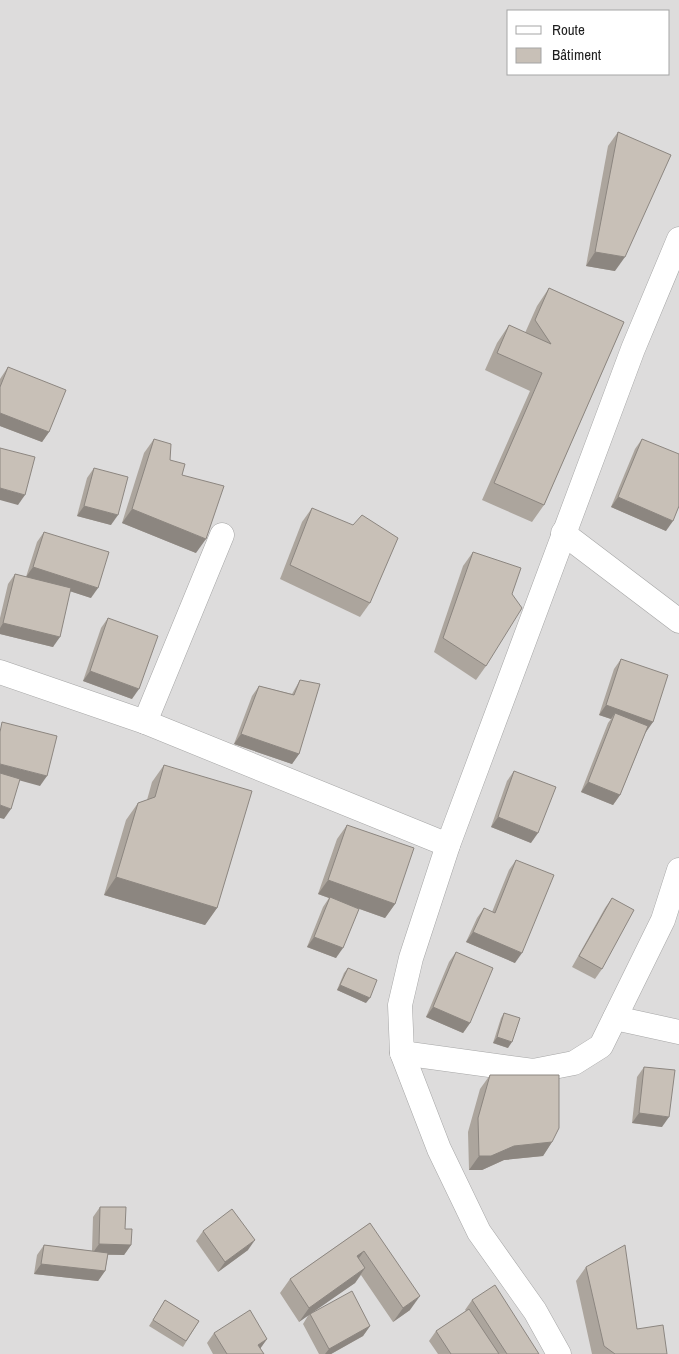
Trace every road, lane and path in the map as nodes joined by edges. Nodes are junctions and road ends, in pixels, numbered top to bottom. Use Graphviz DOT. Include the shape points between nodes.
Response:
graph roads {
  1 [pos="679,239"];
  2 [pos="563,533"];
  3 [pos="222,535"];
  4 [pos="679,621"];
  5 [pos="0,672"];
  6 [pos="145,722"];
  7 [pos="448,845"];
  8 [pos="679,870"];
  9 [pos="615,1018"];
  10 [pos="679,1032"];
  11 [pos="402,1053"];
  12 [pos="559,1354"];
  1 -- 2 [label="street"];
  2 -- 4 [label="street"];
  2 -- 7 [label="street"];
  3 -- 6 [label="street"];
  5 -- 6 [label="street"];
  6 -- 7 [label="street"];
  7 -- 11 [label="street" via="411,958 400,1005"];
  8 -- 9 [label="street" via="663,920"];
  9 -- 10 [label="street"];
  9 -- 11 [label="street" via="601,1046 574,1063 533,1071"];
  11 -- 12 [label="street" via="439,1149 479,1232 535,1311"];
}
